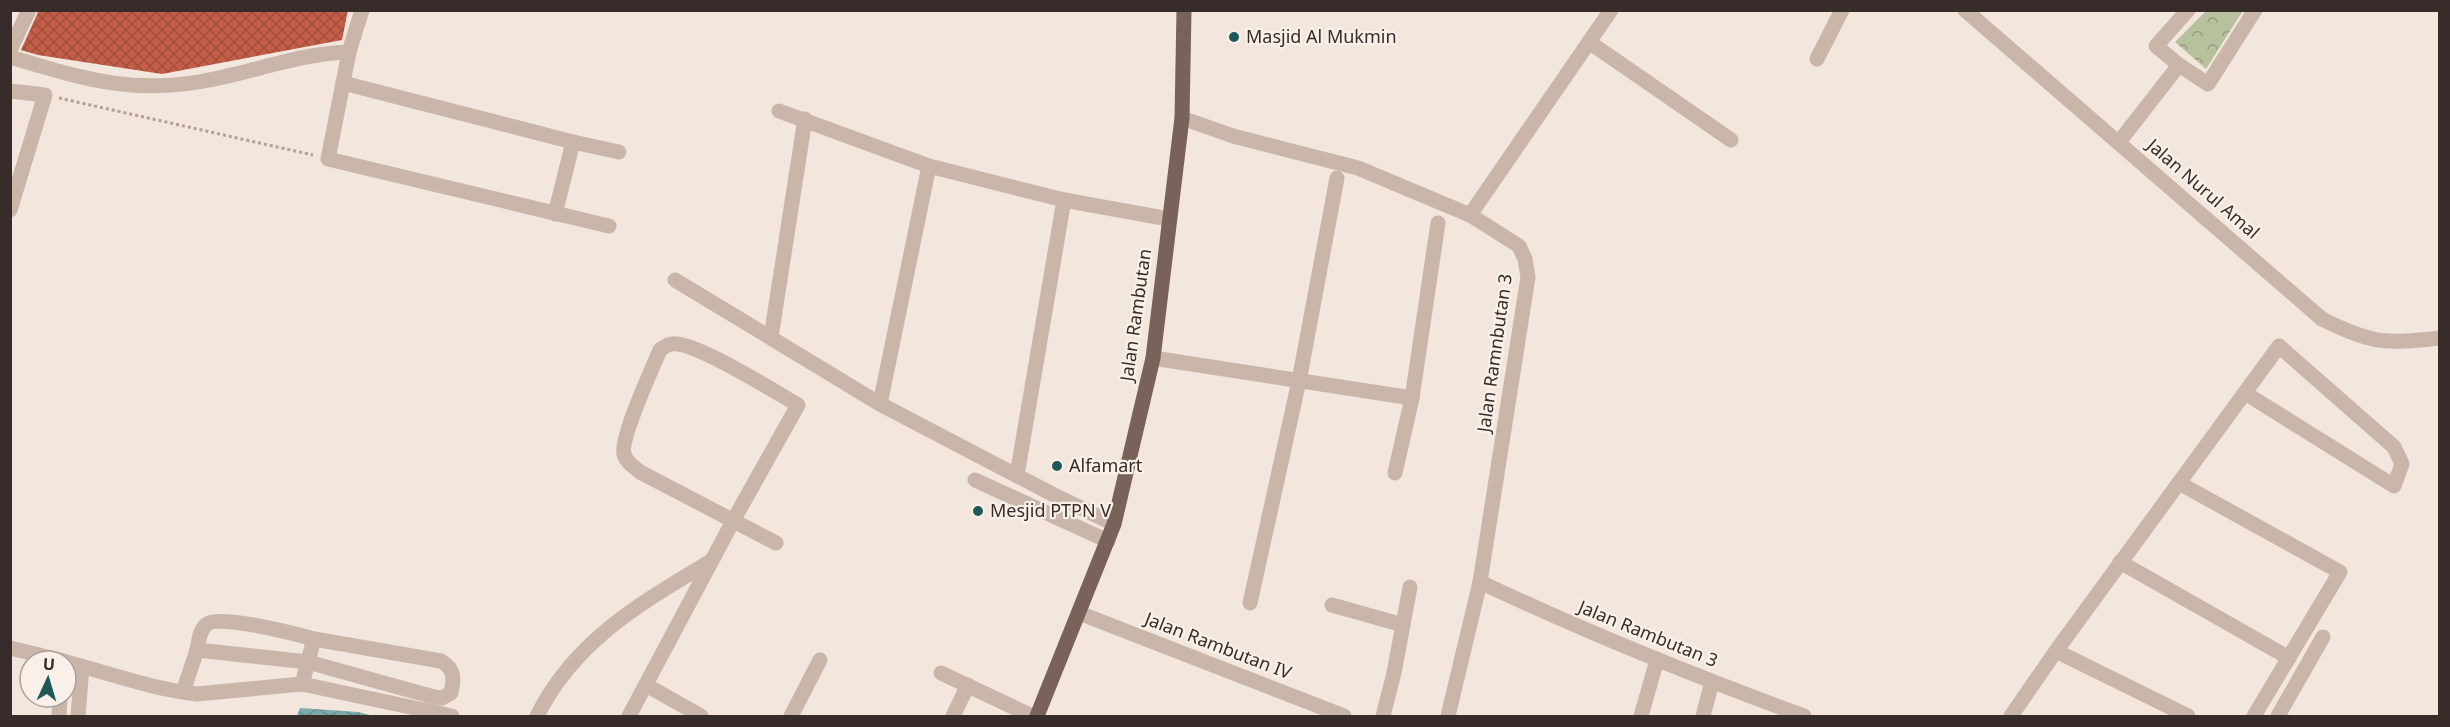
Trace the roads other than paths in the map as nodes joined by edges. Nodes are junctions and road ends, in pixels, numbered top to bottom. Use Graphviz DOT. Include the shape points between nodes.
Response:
graph roads {
  1 [pos="29,10"];
  2 [pos="362,10"];
  3 [pos="1184,10"];
  4 [pos="1611,10"];
  5 [pos="1842,10"];
  6 [pos="1965,10"];
  7 [pos="2188,10"];
  8 [pos="2254,10"];
  9 [pos="1588,42"];
  10 [pos="10,50"];
  11 [pos="350,52"];
  12 [pos="10,57"];
  13 [pos="1817,59"];
  14 [pos="2179,65"];
  15 [pos="343,83"];
  16 [pos="10,91"];
  17 [pos="779,111"];
  18 [pos="1182,118"];
  19 [pos="805,119"];
  20 [pos="1731,140"];
  21 [pos="573,142"];
  22 [pos="2119,142"];
  23 [pos="619,153"];
  24 [pos="929,166"];
  25 [pos="1337,178"];
  26 [pos="1064,200"];
  27 [pos="10,210"];
  28 [pos="555,214"];
  29 [pos="1470,215"];
  30 [pos="1169,219"];
  31 [pos="1438,223"];
  32 [pos="609,226"];
  33 [pos="675,280"];
  34 [pos="771,337"];
  35 [pos="2439,338"];
  36 [pos="1153,358"];
  37 [pos="1299,381"];
  38 [pos="2245,393"];
  39 [pos="1412,398"];
  40 [pos="880,404"];
  41 [pos="1395,473"];
  42 [pos="1017,475"];
  43 [pos="975,480"];
  44 [pos="2179,483"];
  45 [pos="733,522"];
  46 [pos="1114,524"];
  47 [pos="1108,542"];
  48 [pos="776,543"];
  49 [pos="712,561"];
  50 [pos="2120,562"];
  51 [pos="1480,582"];
  52 [pos="1410,587"];
  53 [pos="1250,603"];
  54 [pos="1332,605"];
  55 [pos="1079,613"];
  56 [pos="1403,625"];
  57 [pos="2323,637"];
  58 [pos="314,639"];
  59 [pos="197,650"];
  60 [pos="2056,651"];
  61 [pos="2289,657"];
  62 [pos="820,660"];
  63 [pos="1658,660"];
  64 [pos="308,662"];
  65 [pos="78,665"];
  66 [pos="82,666"];
  67 [pos="941,673"];
  68 [pos="1712,682"];
  69 [pos="303,684"];
  70 [pos="646,685"];
  71 [pos="968,685"];
  72 [pos="183,692"];
  73 [pos="78,717"];
  74 [pos="452,717"];
  75 [pos="537,717"];
  76 [pos="629,717"];
  77 [pos="701,717"];
  78 [pos="791,717"];
  79 [pos="953,717"];
  80 [pos="1034,717"];
  81 [pos="1344,717"];
  82 [pos="1383,717"];
  83 [pos="1448,717"];
  84 [pos="1641,717"];
  85 [pos="1703,717"];
  86 [pos="1804,717"];
  87 [pos="2011,717"];
  88 [pos="2188,717"];
  89 [pos="2254,717"];
  90 [pos="2278,717"];
  1 -- 10 [label="street"];
  2 -- 11 [label="street"];
  3 -- 18 [label="main road, Jalan Rambutan"];
  4 -- 9 [label="street"];
  5 -- 13 [label="street"];
  6 -- 22 [label="street, Jalan Nurul Amal"];
  7 -- 14 [label="street" via="2156,46"];
  8 -- 14 [label="street" via="2208,84"];
  9 -- 20 [label="street"];
  9 -- 29 [label="street"];
  11 -- 12 [label="street" via="329,52 212,80 149,87 100,81"];
  11 -- 15 [label="street"];
  14 -- 22 [label="street"];
  15 -- 21 [label="street"];
  15 -- 28 [label="street" via="328,159"];
  16 -- 27 [label="street" via="45,95"];
  17 -- 19 [label="street"];
  18 -- 29 [label="street, Jalan Ramnbutan 3" via="1233,136 1358,168"];
  18 -- 30 [label="main road, Jalan Rambutan"];
  19 -- 24 [label="street"];
  19 -- 34 [label="street"];
  21 -- 23 [label="street"];
  21 -- 28 [label="street"];
  22 -- 35 [label="street, Jalan Nurul Amal" via="2322,319 2370,340"];
  24 -- 26 [label="street"];
  24 -- 40 [label="street"];
  25 -- 37 [label="street"];
  26 -- 30 [label="street"];
  26 -- 42 [label="street"];
  28 -- 32 [label="street"];
  29 -- 51 [label="street, Jalan Ramnbutan 3" via="1519,246 1528,277"];
  30 -- 36 [label="main road, Jalan Rambutan"];
  31 -- 39 [label="street"];
  33 -- 34 [label="street"];
  34 -- 40 [label="street"];
  36 -- 37 [label="street"];
  36 -- 46 [label="main road, Jalan Rambutan"];
  37 -- 39 [label="street"];
  37 -- 53 [label="street"];
  38 -- 38 [label="street" via="2279,346 2394,447 2402,464 2394,486"];
  38 -- 44 [label="street"];
  39 -- 41 [label="street"];
  40 -- 42 [label="street"];
  42 -- 46 [label="street"];
  43 -- 47 [label="street"];
  44 -- 50 [label="street"];
  44 -- 61 [label="street" via="2340,572"];
  45 -- 45 [label="street" via="640,472 624,454 627,434 660,350 673,344 724,362 798,405"];
  45 -- 48 [label="street"];
  45 -- 49 [label="street"];
  46 -- 47 [label="main road, Jalan Rambutan"];
  47 -- 55 [label="main road, Jalan Rambutan"];
  49 -- 70 [label="street"];
  49 -- 75 [label="street" via="637,606 583,650"];
  50 -- 60 [label="street"];
  50 -- 61 [label="street"];
  51 -- 63 [label="street, Jalan Rambutan 3"];
  51 -- 83 [label="street, Jalan Ramnbutan 3"];
  52 -- 56 [label="street"];
  54 -- 56 [label="street"];
  55 -- 80 [label="main road, Jalan Rambutan"];
  55 -- 81 [label="street, Jalan Rambutan IV"];
  56 -- 82 [label="street"];
  57 -- 90 [label="street"];
  58 -- 59 [label="street" via="219,620 201,629"];
  58 -- 64 [label="street"];
  58 -- 64 [label="street" via="441,662 450,666 454,675 451,693 434,697"];
  59 -- 64 [label="street"];
  59 -- 72 [label="street"];
  60 -- 87 [label="street"];
  60 -- 88 [label="street"];
  61 -- 89 [label="street"];
  62 -- 78 [label="street"];
  63 -- 68 [label="street, Jalan Rambutan 3"];
  63 -- 84 [label="street"];
  64 -- 69 [label="street"];
  65 -- 66 [label="street"];
  66 -- 72 [label="street"];
  66 -- 73 [label="street"];
  67 -- 71 [label="street"];
  68 -- 85 [label="street"];
  68 -- 86 [label="street, Jalan Rambutan 3"];
  69 -- 72 [label="street"];
  69 -- 74 [label="street"];
  70 -- 76 [label="street"];
  70 -- 77 [label="street"];
  71 -- 79 [label="street"];
  71 -- 80 [label="street"];
}
